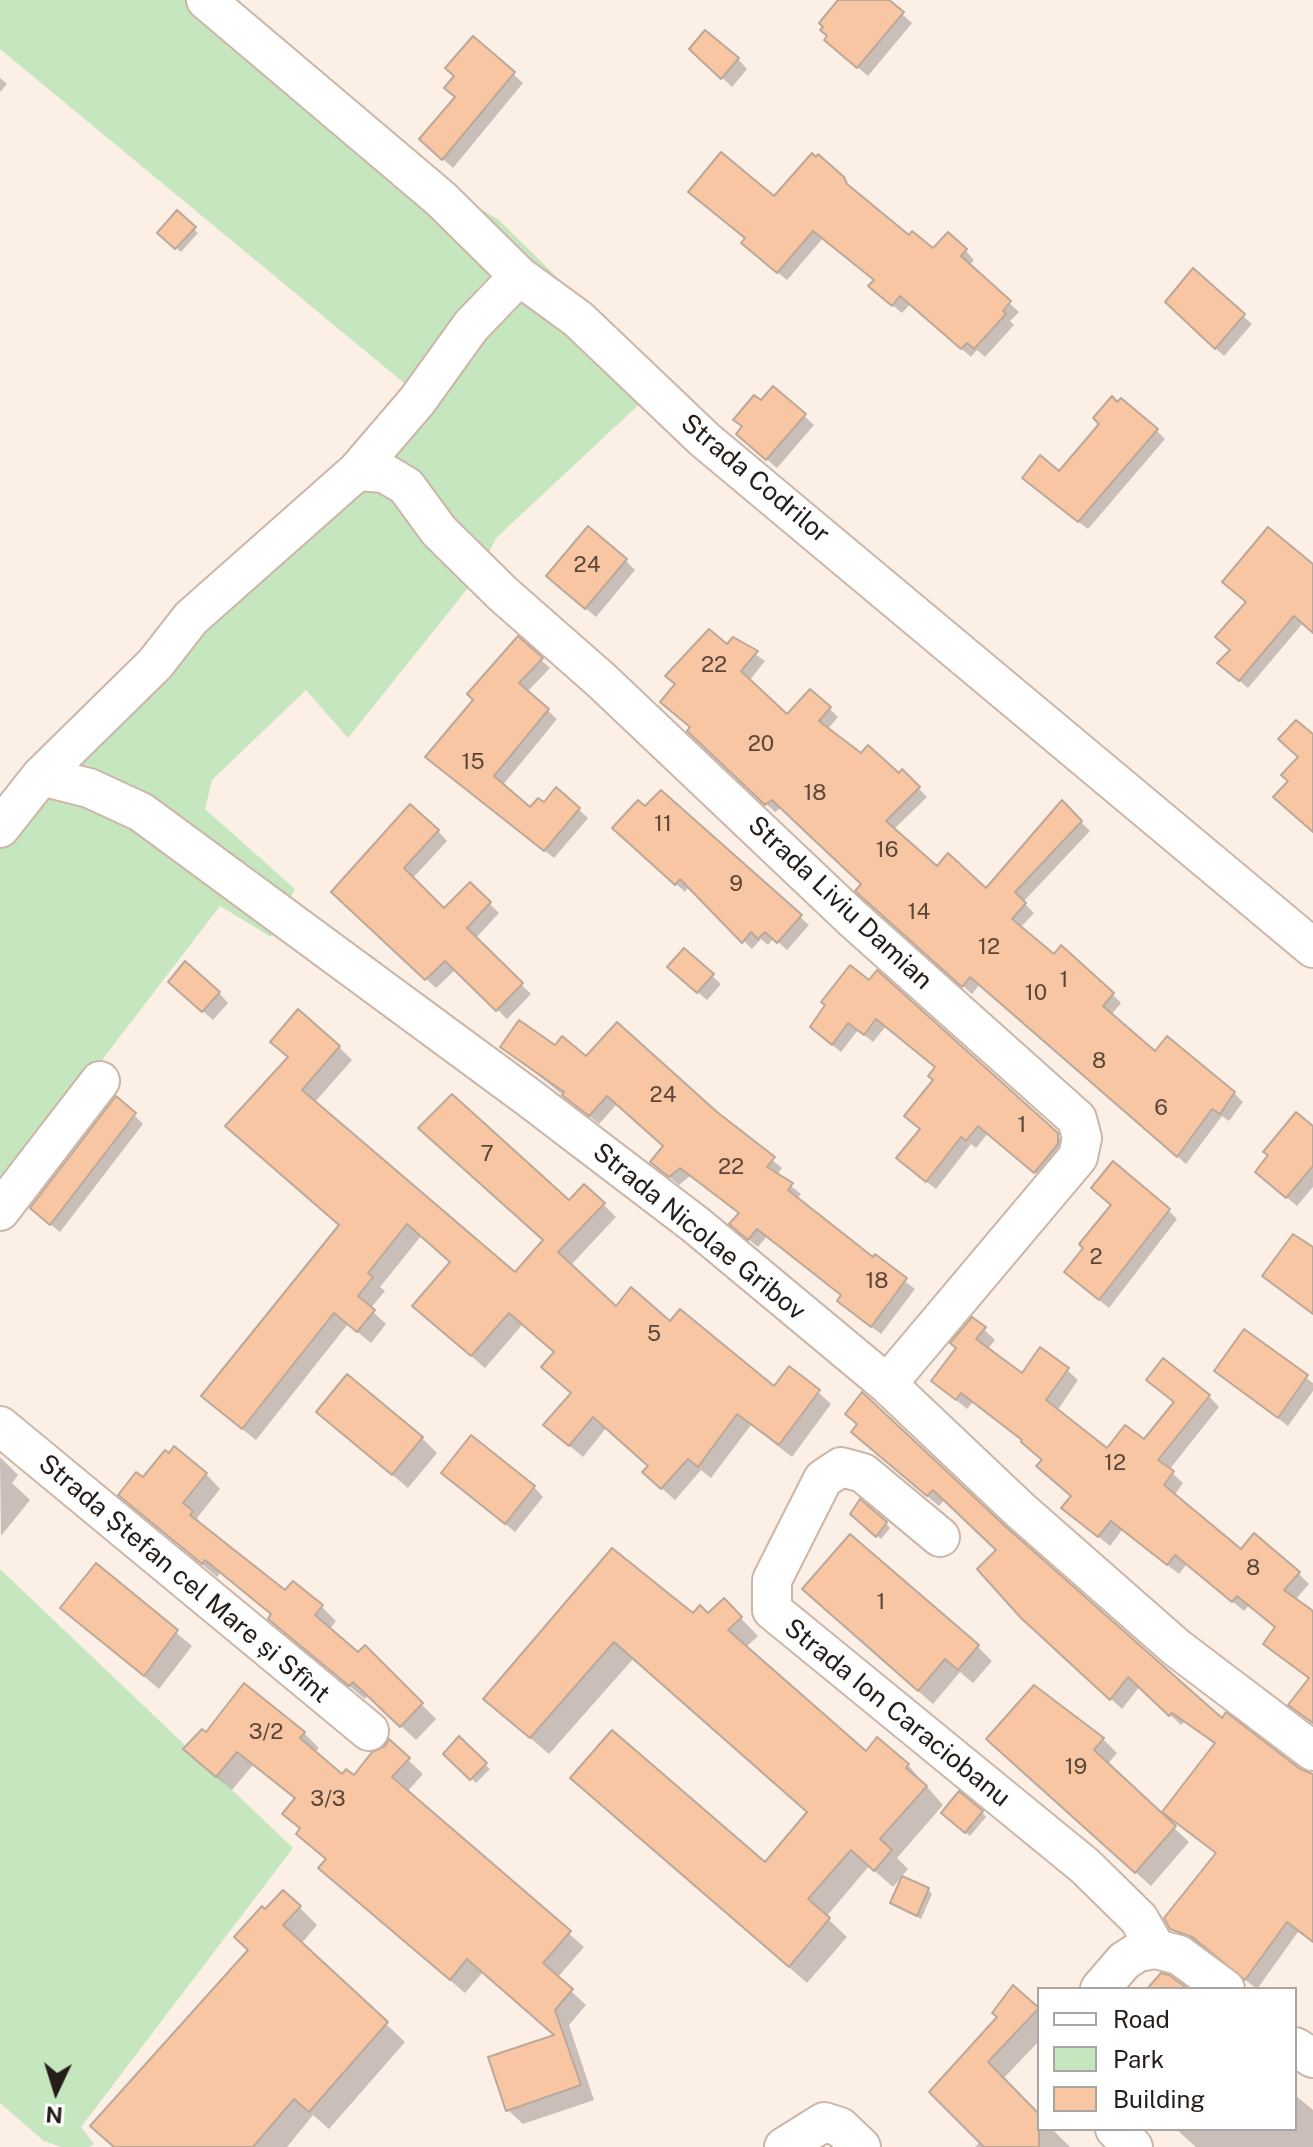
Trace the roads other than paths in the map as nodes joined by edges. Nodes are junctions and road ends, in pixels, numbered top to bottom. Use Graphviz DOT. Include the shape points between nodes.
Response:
graph roads {
  1 [pos="206,0"];
  2 [pos="519,276"];
  3 [pos="357,471"];
  4 [pos="41,776"];
  5 [pos="0,828"];
  6 [pos="1313,948"];
  7 [pos="100,1081"];
  8 [pos="0,1211"];
  9 [pos="887,1384"];
  10 [pos="0,1426"];
  11 [pos="940,1537"];
  12 [pos="369,1731"];
  13 [pos="1313,1751"];
  14 [pos="1156,1949"];
  15 [pos="1102,1987"];
  16 [pos="1222,1987"];
  17 [pos="1117,2131"];
  18 [pos="784,2147"];
  19 [pos="861,2147"];
  20 [pos="1133,2147"];
  1 -- 2 [label="street, Strada Codrilor" via="441,199"];
  2 -- 3 [label="street" via="471,326"];
  2 -- 6 [label="street, Strada Codrilor" via="578,319 705,440"];
  3 -- 4 [label="street" via="191,618 155,664"];
  3 -- 9 [label="street, Strada Liviu Damian" via="384,473 406,486 439,531 503,594 1077,1119 1082,1138 1078,1157"];
  4 -- 5 [label="street"];
  4 -- 9 [label="street, Strada Nicolae Gribov" via="89,788 141,812 696,1225"];
  7 -- 8 [label="street"];
  9 -- 13 [label="street, Strada Nicolae Gribov" via="1177,1648"];
  10 -- 12 [label="street, Strada Ștefan cel Mare și Sfînt"];
  11 -- 14 [label="street, Strada Ion Caraciobanu" via="863,1473 841,1467 823,1479 772,1580 772,1610 1085,1866 1139,1919"];
  14 -- 15 [label="street" via="1124,1961"];
  14 -- 16 [label="street" via="1179,1955"];
  17 -- 20 [label="street"];
  18 -- 19 [label="street" via="824,2122 840,2127"];
}
